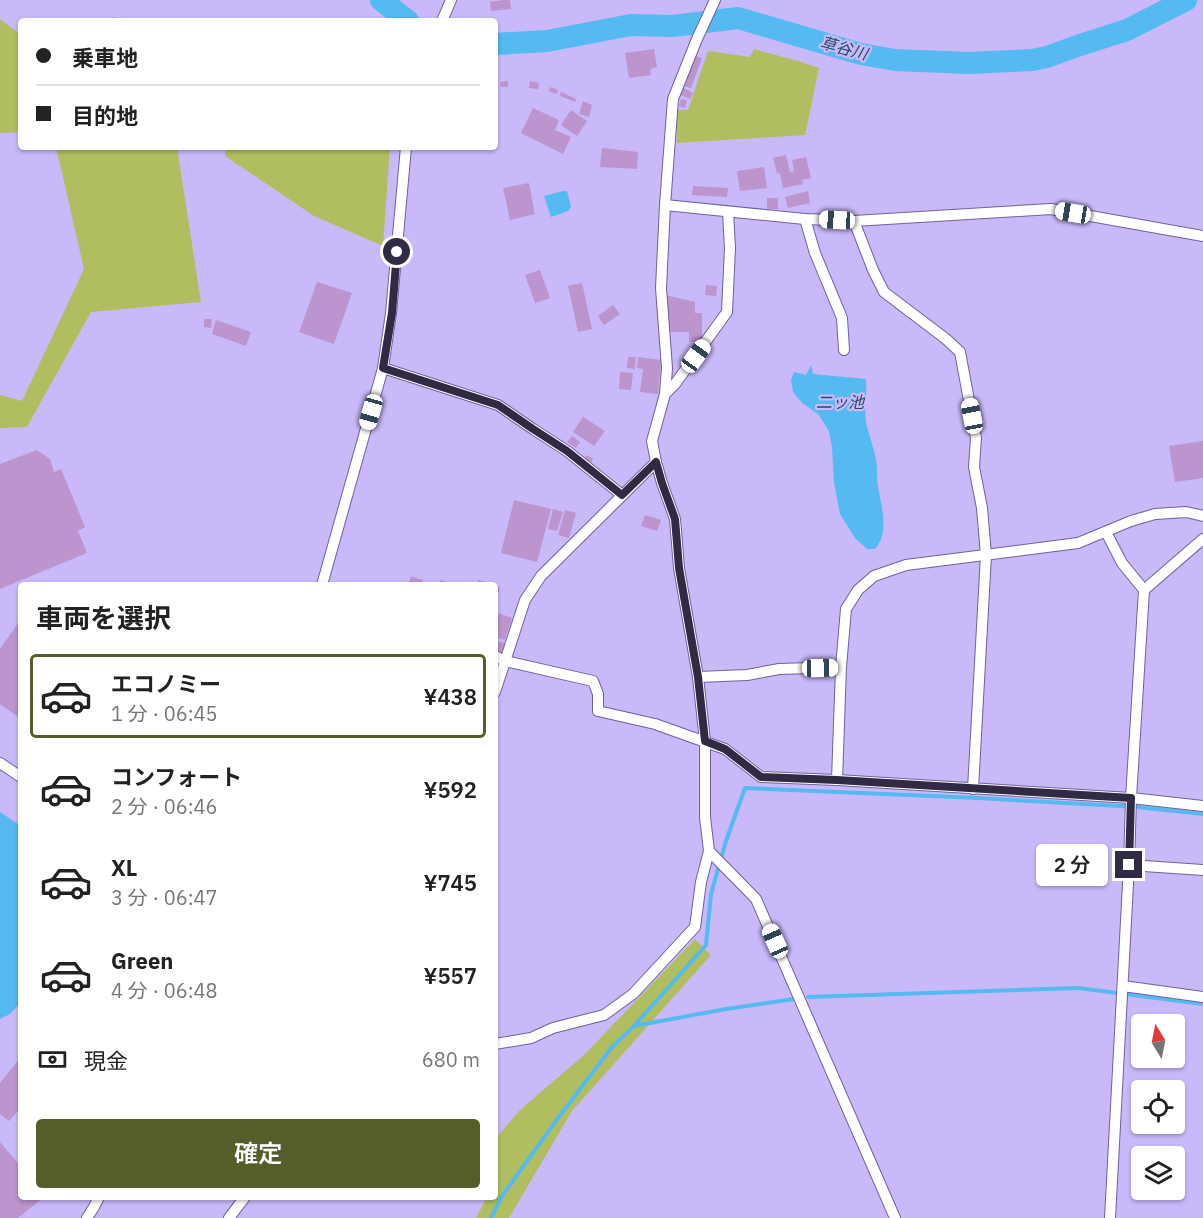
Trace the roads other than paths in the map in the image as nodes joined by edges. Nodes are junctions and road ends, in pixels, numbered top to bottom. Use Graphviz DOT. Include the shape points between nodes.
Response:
graph roads {
  1 [pos="715,0"];
  2 [pos="449,3"];
  3 [pos="443,18"];
  4 [pos="406,150"];
  5 [pos="664,204"];
  6 [pos="728,212"];
  7 [pos="805,219"];
  8 [pos="854,221"];
  9 [pos="1203,236"];
  10 [pos="844,350"];
  11 [pos="383,368"];
  12 [pos="665,394"];
  13 [pos="656,462"];
  14 [pos="622,495"];
  15 [pos="1203,516"];
  16 [pos="1106,532"];
  17 [pos="1203,540"];
  18 [pos="986,555"];
  19 [pos="323,582"];
  20 [pos="1144,590"];
  21 [pos="500,658"];
  22 [pos="842,667"];
  23 [pos="698,677"];
  24 [pos="705,741"];
  25 [pos="0,763"];
  26 [pos="18,775"];
  27 [pos="837,780"];
  28 [pos="973,789"];
  29 [pos="1131,798"];
  30 [pos="1203,806"];
  31 [pos="709,851"];
  32 [pos="1129,865"];
  33 [pos="1203,870"];
  34 [pos="1122,986"];
  35 [pos="1203,997"];
  36 [pos="498,1044"];
  37 [pos="98,1200"];
  38 [pos="243,1200"];
  39 [pos="87,1218"];
  40 [pos="229,1218"];
  41 [pos="895,1218"];
  42 [pos="1110,1218"];
  1 -- 5 [label="street" via="673,99"];
  2 -- 3 [label="street"];
  4 -- 11 [label="street" via="392,313"];
  5 -- 6 [label="street"];
  5 -- 12 [label="street" via="661,288"];
  6 -- 7 [label="street"];
  6 -- 12 [label="street" via="727,312"];
  7 -- 8 [label="street"];
  7 -- 10 [label="street" via="842,318"];
  8 -- 9 [label="street" via="1051,209"];
  8 -- 18 [label="street" via="884,291 960,352 976,438 974,467"];
  11 -- 14 [label="street" via="498,405 567,451"];
  11 -- 19 [label="street"];
  12 -- 13 [label="street" via="652,441"];
  13 -- 14 [label="street"];
  13 -- 23 [label="street" via="675,519 679,568"];
  14 -- 21 [label="street" via="541,576 525,600"];
  15 -- 16 [label="street" via="1186,512 1155,514"];
  16 -- 18 [label="street" via="1078,543"];
  16 -- 20 [label="street" via="1122,563"];
  17 -- 20 [label="street"];
  18 -- 22 [label="street" via="906,565 874,576 858,590 846,609"];
  18 -- 28 [label="street"];
  20 -- 29 [label="street"];
  21 -- 24 [label="street" via="593,681 598,711"];
  22 -- 23 [label="street"];
  22 -- 27 [label="street"];
  23 -- 24 [label="street"];
  24 -- 27 [label="street" via="725,749 761,777"];
  24 -- 31 [label="street"];
  25 -- 26 [label="street"];
  27 -- 28 [label="street"];
  28 -- 29 [label="street"];
  29 -- 30 [label="street"];
  29 -- 32 [label="street"];
  31 -- 36 [label="street" via="695,927 633,994 604,1015 531,1038"];
  31 -- 41 [label="street" via="756,899"];
  32 -- 33 [label="street"];
  32 -- 34 [label="street"];
  34 -- 35 [label="street"];
  34 -- 42 [label="street"];
  37 -- 39 [label="street"];
  38 -- 40 [label="street"];
}
